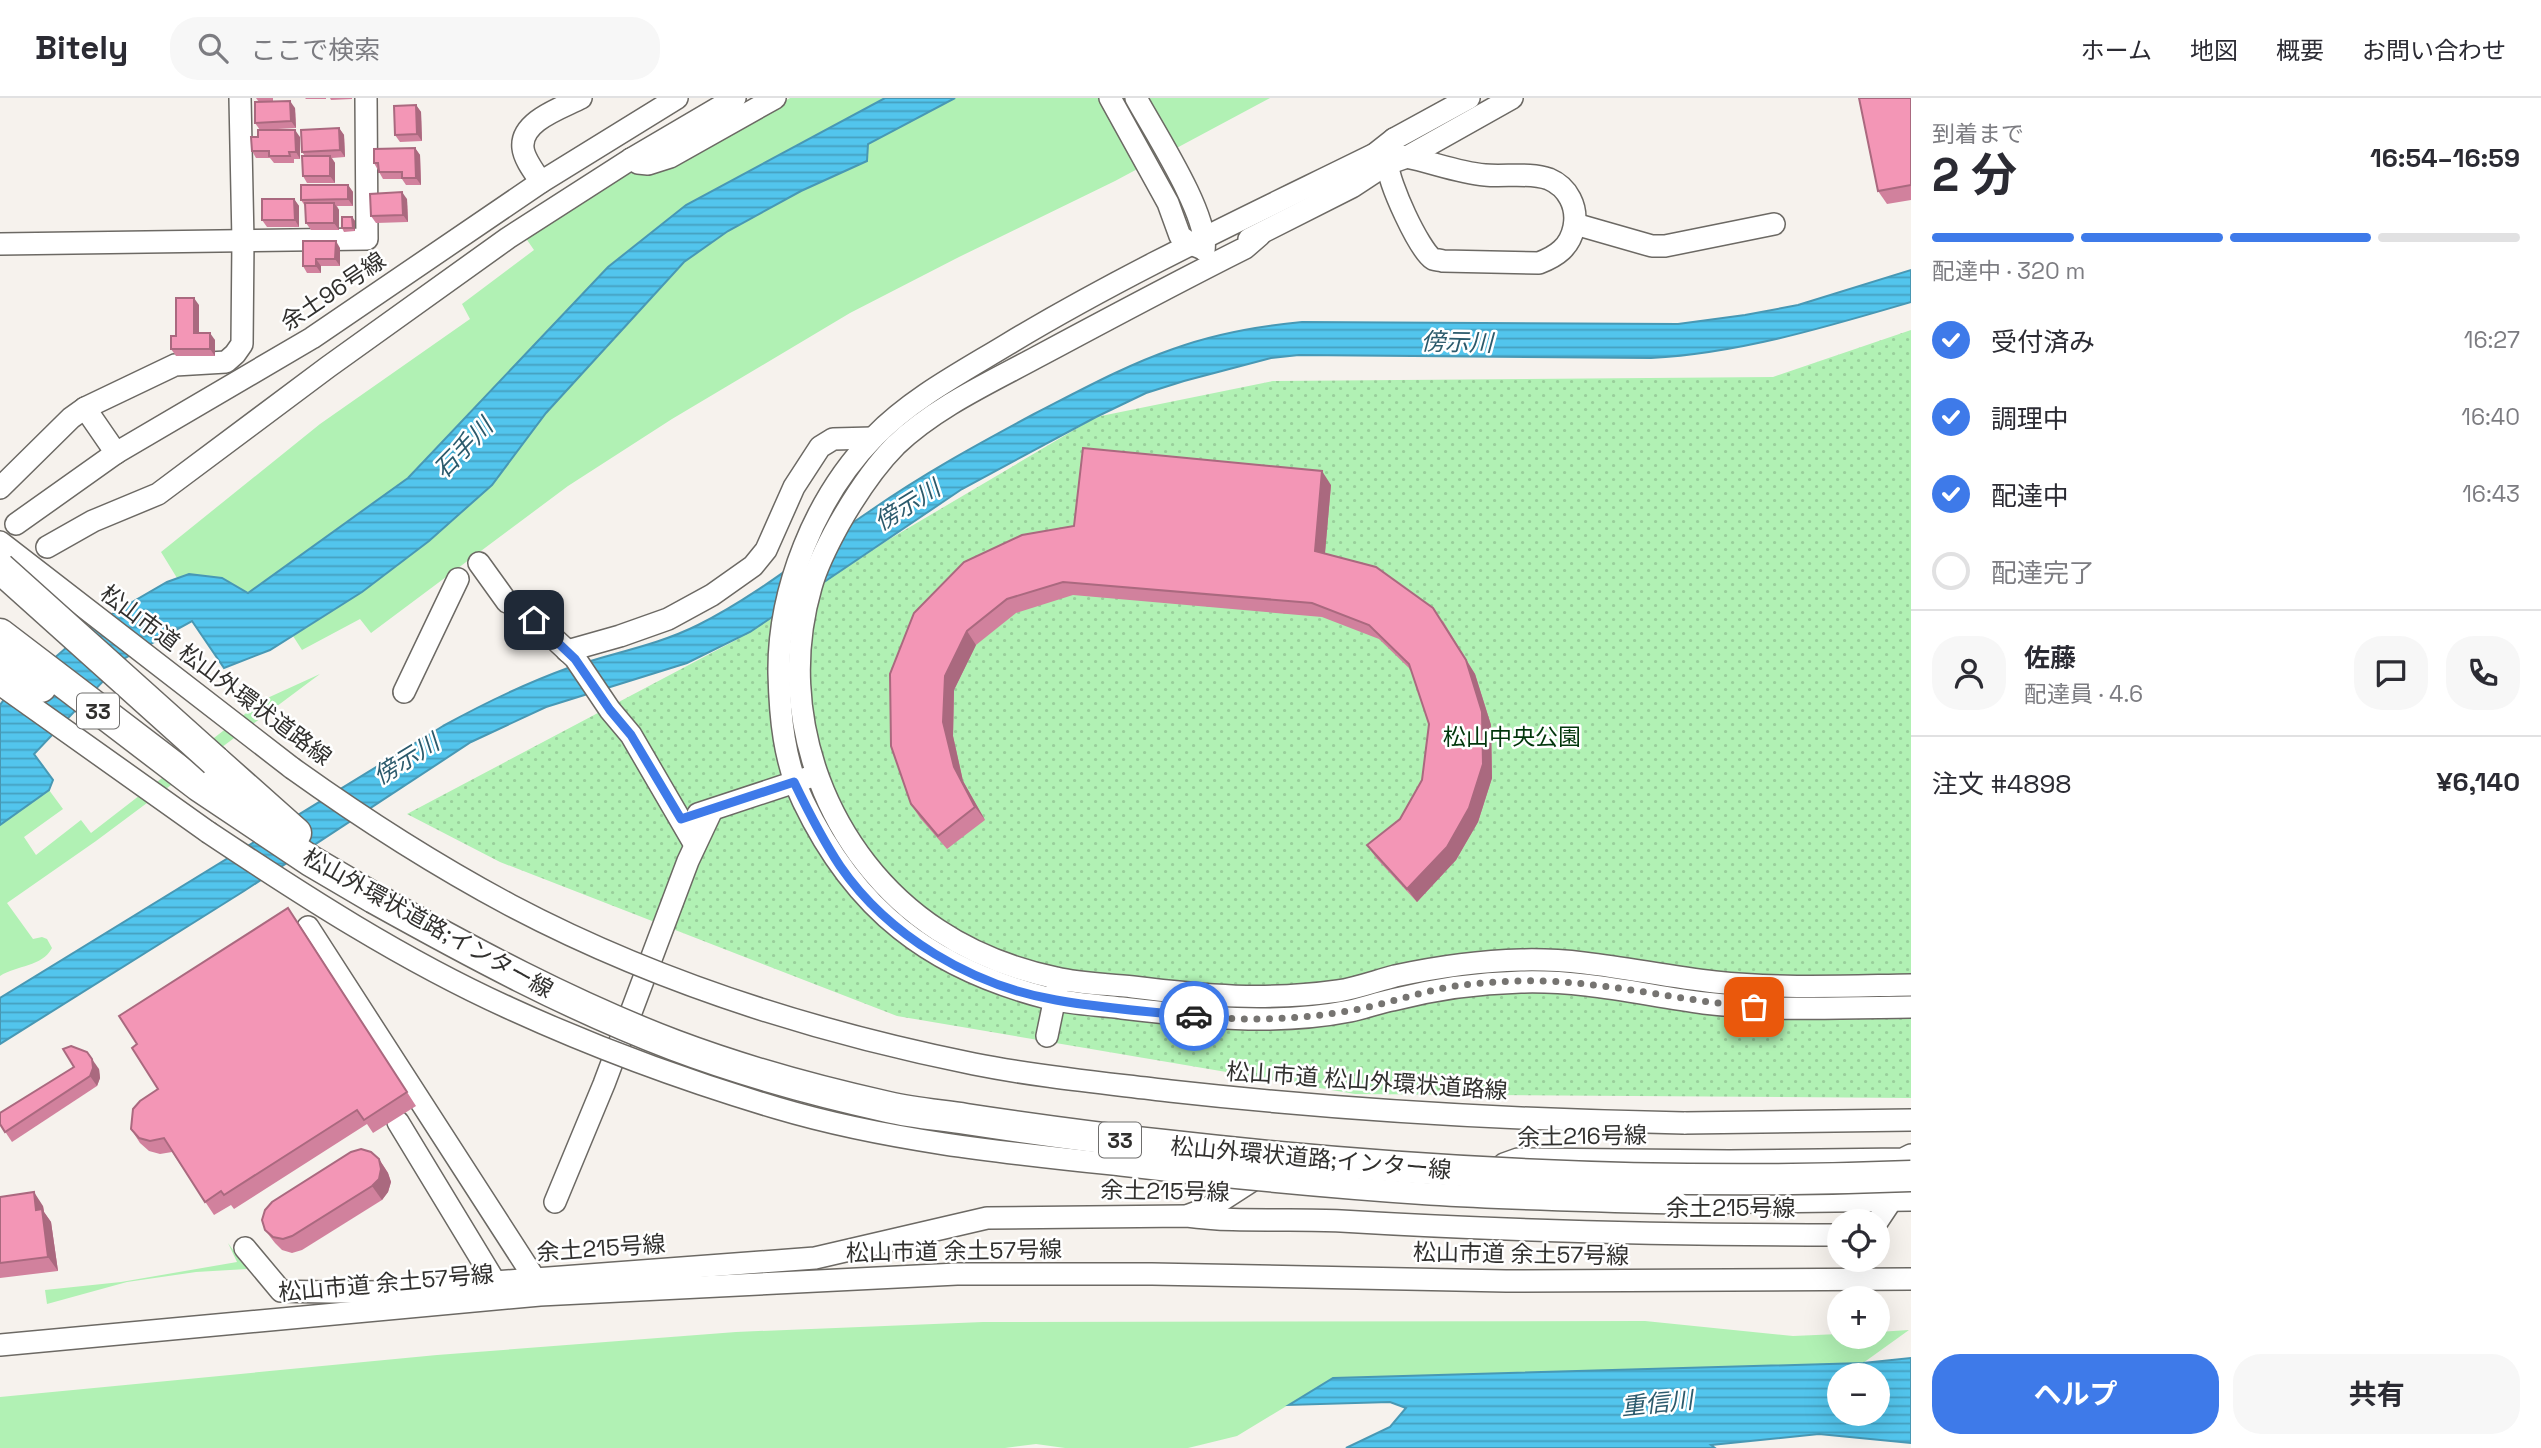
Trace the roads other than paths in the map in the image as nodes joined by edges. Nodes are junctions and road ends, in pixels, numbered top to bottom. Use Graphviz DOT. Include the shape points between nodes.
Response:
graph roads {
  1 [pos="240,98"];
  2 [pos="366,98"];
  3 [pos="581,98"];
  4 [pos="677,98"];
  5 [pos="735,98"];
  6 [pos="775,98"];
  7 [pos="1110,98"];
  8 [pos="1136,98"];
  9 [pos="1469,98"];
  10 [pos="1512,98"];
  11 [pos="1477,119"];
  12 [pos="1391,153"];
  13 [pos="631,159"];
  14 [pos="1465,172"];
  15 [pos="541,182"];
  16 [pos="1352,187"];
  17 [pos="1168,203"];
  18 [pos="1400,205"];
  19 [pos="1198,214"];
  20 [pos="1239,221"];
  21 [pos="1774,224"];
  22 [pos="1575,225"];
  23 [pos="1260,235"];
  24 [pos="243,241"];
  25 [pos="1200,243"];
  26 [pos="0,244"];
  27 [pos="1144,267"];
  28 [pos="1192,274"];
  29 [pos="85,408"];
  30 [pos="873,438"];
  31 [pos="116,453"];
  32 [pos="0,488"];
  33 [pos="16,524"];
  34 [pos="0,542"];
  35 [pos="47,547"];
  36 [pos="479,564"];
  37 [pos="6,571"];
  38 [pos="458,579"];
  39 [pos="0,634"];
  40 [pos="571,655"];
  41 [pos="0,662"];
  42 [pos="0,684"];
  43 [pos="404,692"];
  44 [pos="816,775"];
  45 [pos="794,782"];
  46 [pos="198,786"];
  47 [pos="712,810"];
  48 [pos="681,819"];
  49 [pos="695,845"];
  50 [pos="374,898"];
  51 [pos="308,927"];
  52 [pos="1059,979"];
  53 [pos="1911,985"];
  54 [pos="1055,1000"];
  55 [pos="1911,1007"];
  56 [pos="1047,1036"];
  57 [pos="1911,1120"];
  58 [pos="398,1122"];
  59 [pos="1911,1154"];
  60 [pos="1911,1175"];
  61 [pos="1901,1201"];
  62 [pos="555,1202"];
  63 [pos="1187,1216"];
  64 [pos="1827,1234"];
  65 [pos="245,1248"];
  66 [pos="1911,1269"];
  67 [pos="1882,1279"];
  68 [pos="1911,1279"];
  69 [pos="537,1287"];
  70 [pos="497,1290"];
  71 [pos="0,1345"];
  1 -- 24 [label="street"];
  2 -- 24 [label="street" via="367,239"];
  3 -- 15 [label="street" via="534,124 523,136 523,151"];
  4 -- 15 [label="street, 余土96号線"];
  5 -- 13 [label="street"];
  6 -- 13 [label="street" via="670,158 648,164"];
  7 -- 17 [label="street"];
  8 -- 19 [label="street"];
  9 -- 12 [label="street"];
  10 -- 11 [label="street"];
  11 -- 12 [label="street"];
  11 -- 14 [label="street" via="1460,136 1457,149"];
  12 -- 14 [label="street"];
  12 -- 16 [label="street"];
  12 -- 18 [label="street"];
  12 -- 20 [label="street"];
  13 -- 35 [label="street" via="508,239 158,494 93,521"];
  14 -- 22 [label="street" via="1548,179 1573,202"];
  15 -- 31 [label="street, 余土96号線" via="312,338"];
  16 -- 18 [label="street" via="1380,187"];
  16 -- 23 [label="street"];
  17 -- 25 [label="street" via="1180,236"];
  17 -- 27 [label="street" via="1167,238"];
  18 -- 22 [label="street" via="1424,250 1443,261 1539,263 1565,248"];
  19 -- 20 [label="street" via="1215,222"];
  19 -- 25 [label="street"];
  20 -- 25 [label="street"];
  21 -- 22 [label="street" via="1665,246"];
  23 -- 25 [label="street" via="1227,247"];
  23 -- 28 [label="street" via="1245,248"];
  24 -- 26 [label="street"];
  24 -- 29 [label="street" via="243,334 235,354 226,362 175,365"];
  25 -- 27 [label="street"];
  25 -- 28 [label="street"];
  27 -- 30 [label="street" via="913,403"];
  28 -- 44 [label="street" via="926,419 895,447 854,497 812,584 801,646 805,738"];
  29 -- 31 [label="street"];
  29 -- 32 [label="street"];
  30 -- 40 [label="street" via="833,439 820,447 753,566 668,619"];
  30 -- 45 [label="street" via="835,486 790,581 779,654 780,705"];
  31 -- 33 [label="street, 余土96号線"];
  34 -- 57 [label="street, 松山市道 松山外環状道路線, bridge" via="292,768 445,867 567,932 738,1001 974,1064 1242,1099 1559,1121"];
  36 -- 40 [label="street" via="507,603 518,605"];
  37 -- 50 [label="highway, 33, bridge" via="280,820"];
  38 -- 43 [label="street"];
  39 -- 46 [label="highway, 松山外環状道路;インター線 / 33"];
  40 -- 48 [label="street" via="631,735"];
  41 -- 46 [label="highway"];
  42 -- 61 [label="street, bridge" via="208,832 400,952 507,1007 657,1069 780,1109 964,1146 1238,1178 1432,1194 1678,1203"];
  44 -- 45 [label="street"];
  44 -- 52 [label="street" via="860,856 914,912 969,948"];
  45 -- 47 [label="street"];
  45 -- 54 [label="street" via="842,869 899,929 959,968"];
  46 -- 50 [label="highway, 松山外環状道路;インター線 / 33"];
  47 -- 48 [label="street"];
  47 -- 49 [label="street"];
  48 -- 49 [label="street"];
  49 -- 62 [label="street"];
  50 -- 60 [label="highway, 松山外環状道路;インター線 / 33, bridge" via="552,992 673,1044 888,1107 1049,1132 1437,1171 1679,1178"];
  51 -- 69 [label="street"];
  52 -- 53 [label="street" via="1239,998 1286,997 1345,990 1458,963 1573,960 1755,985"];
  52 -- 54 [label="street"];
  54 -- 55 [label="street" via="1238,1020 1287,1019 1349,1011 1461,985 1572,982 1754,1007"];
  54 -- 56 [label="street"];
  58 -- 70 [label="street"];
  59 -- 63 [label="street, 余土216号線" via="1903,1159 1518,1159 1471,1181 1271,1170 1213,1206"];
  63 -- 64 [label="street, 余土215号線" via="1553,1232"];
  63 -- 69 [label="street, 余土215号線" via="987,1218 815,1258"];
  65 -- 70 [label="street" via="281,1291"];
  66 -- 67 [label="street"];
  67 -- 68 [label="street, 松山市道 余土57号線"];
  67 -- 69 [label="street, 松山市道 余土57号線" via="1506,1281 957,1274"];
  69 -- 70 [label="street, 余土215号線"];
  70 -- 71 [label="street, 松山市道 余土57号線"];
}
